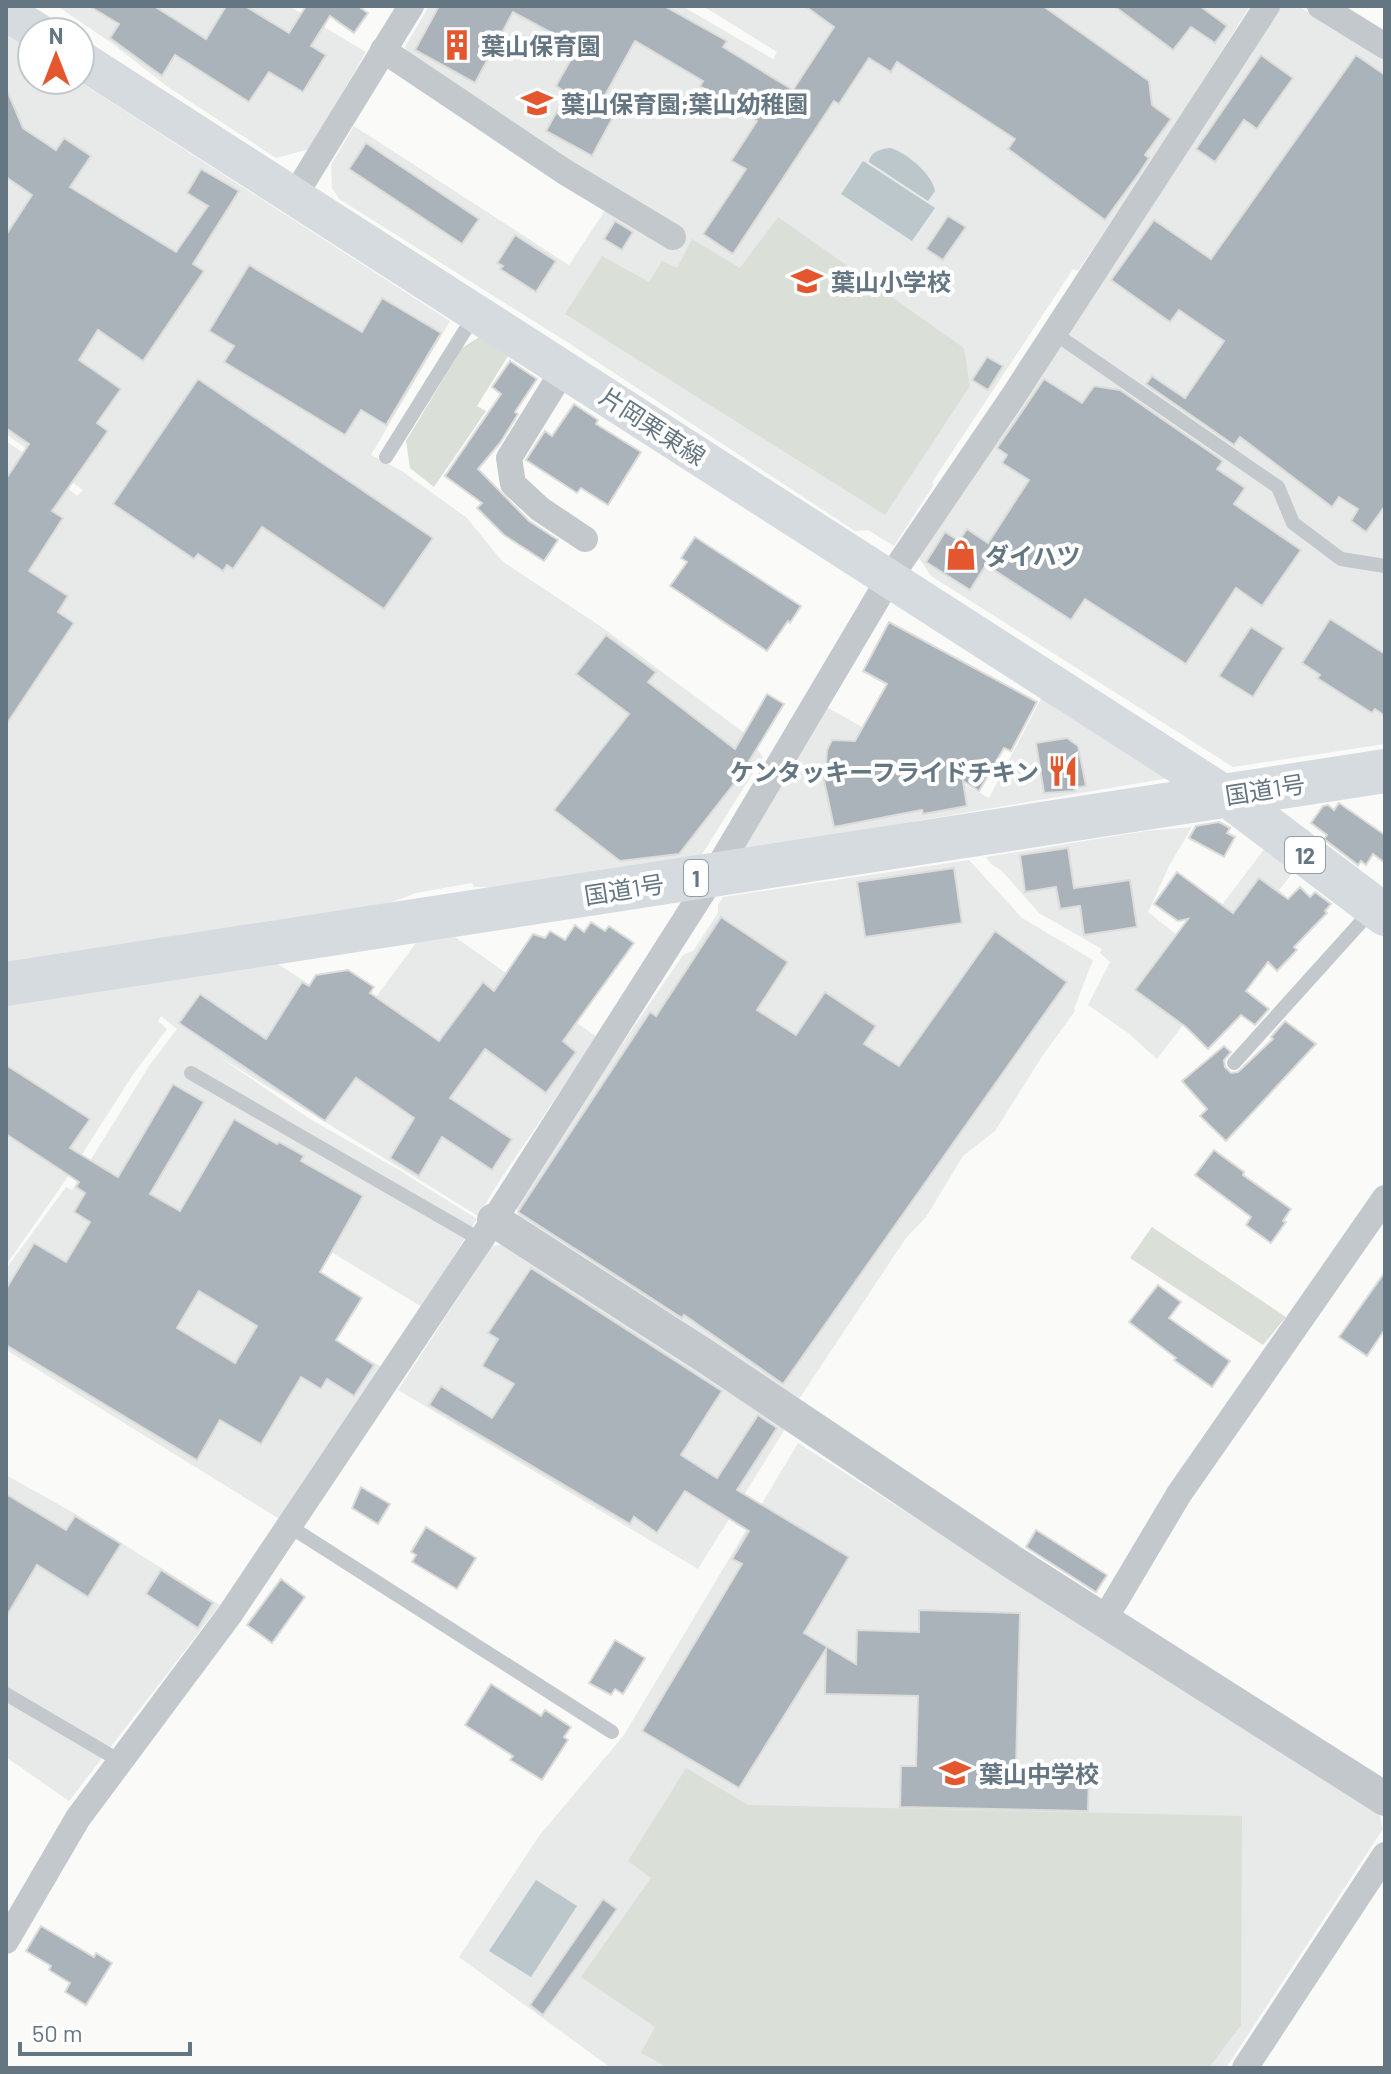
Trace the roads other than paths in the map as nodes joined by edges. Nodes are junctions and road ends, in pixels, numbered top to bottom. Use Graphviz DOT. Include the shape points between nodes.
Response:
graph roads {
  1 [pos="411,6"];
  2 [pos="1267,6"];
  3 [pos="1320,6"];
  4 [pos="1385,46"];
  5 [pos="383,50"];
  6 [pos="96,69"];
  7 [pos="295,195"];
  8 [pos="673,237"];
  9 [pos="476,312"];
  10 [pos="1054,333"];
  11 [pos="564,369"];
  12 [pos="386,457"];
  13 [pos="585,539"];
  14 [pos="1385,566"];
  15 [pos="889,579"];
  16 [pos="1385,771"];
  17 [pos="1226,795"];
  18 [pos="713,876"];
  19 [pos="1380,911"];
  20 [pos="6,984"];
  21 [pos="1234,1063"];
  22 [pos="191,1073"];
  23 [pos="1385,1198"];
  24 [pos="488,1230"];
  25 [pos="289,1526"];
  26 [pos="1104,1620"];
  27 [pos="6,1694"];
  28 [pos="612,1732"];
  29 [pos="120,1761"];
  30 [pos="1385,1799"];
  31 [pos="1385,1855"];
  32 [pos="6,1941"];
  33 [pos="1245,2068"];
  1 -- 5 [label="street"];
  2 -- 10 [label="street"];
  3 -- 4 [label="street"];
  5 -- 7 [label="street"];
  5 -- 8 [label="street"];
  6 -- 7 [label="main road, 片岡栗東線"];
  7 -- 9 [label="main road, 片岡栗東線"];
  9 -- 11 [label="main road, 片岡栗東線"];
  9 -- 12 [label="lane"];
  10 -- 14 [label="lane" via="1278,487 1293,523 1341,559"];
  10 -- 15 [label="street"];
  11 -- 13 [label="street" via="509,458 513,484"];
  11 -- 15 [label="main road, 片岡栗東線"];
  15 -- 17 [label="main road, 片岡栗東線"];
  15 -- 18 [label="street"];
  16 -- 17 [label="highway, 国道1号 / 1"];
  17 -- 18 [label="highway, 国道1号 / 1"];
  17 -- 19 [label="main road, 12"];
  18 -- 20 [label="highway, 国道1号 / 1"];
  18 -- 24 [label="street"];
  19 -- 21 [label="lane"];
  22 -- 24 [label="lane"];
  23 -- 26 [label="street" via="1179,1494"];
  24 -- 25 [label="street"];
  24 -- 26 [label="street" via="705,1356"];
  25 -- 28 [label="lane"];
  25 -- 29 [label="street"];
  26 -- 30 [label="street"];
  27 -- 29 [label="lane"];
  29 -- 32 [label="street" via="78,1818"];
  31 -- 33 [label="street"];
}
